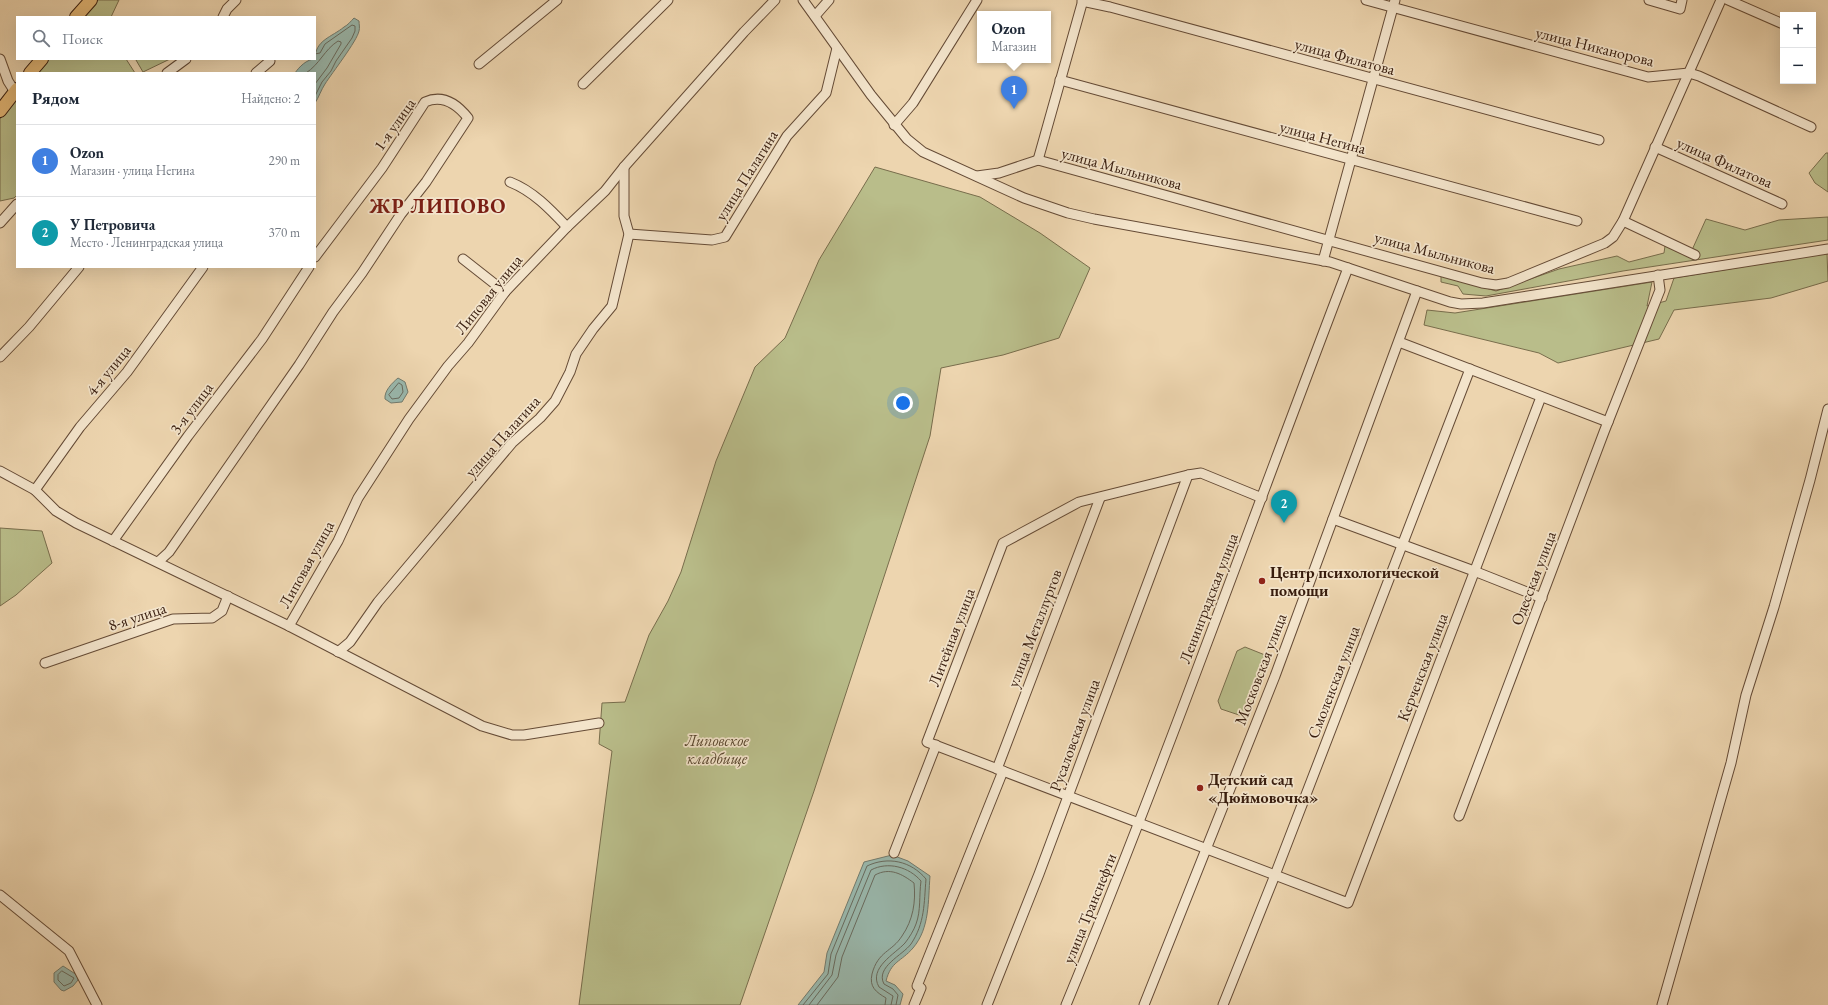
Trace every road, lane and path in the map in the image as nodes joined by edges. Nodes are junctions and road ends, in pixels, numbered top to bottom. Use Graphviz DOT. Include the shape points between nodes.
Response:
graph roads {
  1 [pos="90,0"];
  2 [pos="236,0"];
  3 [pos="557,0"];
  4 [pos="668,0"];
  5 [pos="775,0"];
  6 [pos="803,0"];
  7 [pos="829,0"];
  8 [pos="977,0"];
  9 [pos="1366,0"];
  10 [pos="1649,0"];
  11 [pos="1721,0"];
  12 [pos="1728,0"];
  13 [pos="1082,1"];
  14 [pos="1394,4"];
  15 [pos="1681,4"];
  16 [pos="77,16"];
  17 [pos="224,16"];
  18 [pos="815,16"];
  19 [pos="1780,23"];
  20 [pos="837,48"];
  21 [pos="0,59"];
  22 [pos="41,60"];
  23 [pos="185,60"];
  24 [pos="270,61"];
  25 [pos="479,64"];
  26 [pos="31,72"];
  27 [pos="168,72"];
  28 [pos="257,72"];
  29 [pos="1689,74"];
  30 [pos="1373,79"];
  31 [pos="1060,80"];
  32 [pos="583,84"];
  33 [pos="13,87"];
  34 [pos="0,111"];
  35 [pos="894,125"];
  36 [pos="1811,127"];
  37 [pos="1599,140"];
  38 [pos="1655,147"];
  39 [pos="1038,160"];
  40 [pos="1350,160"];
  41 [pos="624,167"];
  42 [pos="999,173"];
  43 [pos="976,177"];
  44 [pos="510,182"];
  45 [pos="995,185"];
  46 [pos="1782,204"];
  47 [pos="16,205"];
  48 [pos="1623,220"];
  49 [pos="1577,221"];
  50 [pos="0,223"];
  51 [pos="567,227"];
  52 [pos="629,234"];
  53 [pos="1328,240"];
  54 [pos="1828,249"];
  55 [pos="1695,255"];
  56 [pos="316,256"];
  57 [pos="463,259"];
  58 [pos="1322,261"];
  59 [pos="78,268"];
  60 [pos="202,268"];
  61 [pos="308,268"];
  62 [pos="1348,268"];
  63 [pos="1658,275"];
  64 [pos="1417,291"];
  65 [pos="505,292"];
  66 [pos="1399,342"];
  67 [pos="0,357"];
  68 [pos="1470,369"];
  69 [pos="1541,396"];
  70 [pos="1828,409"];
  71 [pos="1608,422"];
  72 [pos="0,471"];
  73 [pos="1188,475"];
  74 [pos="35,490"];
  75 [pos="1100,498"];
  76 [pos="1262,498"];
  77 [pos="1333,519"];
  78 [pos="113,541"];
  79 [pos="1403,544"];
  80 [pos="158,562"];
  81 [pos="1474,571"];
  82 [pos="228,596"];
  83 [pos="1542,598"];
  84 [pos="289,626"];
  85 [pos="338,652"];
  86 [pos="45,663"];
  87 [pos="599,722"];
  88 [pos="936,745"];
  89 [pos="1000,770"];
  90 [pos="1068,796"];
  91 [pos="1459,816"];
  92 [pos="1138,822"];
  93 [pos="1206,848"];
  94 [pos="894,853"];
  95 [pos="1275,875"];
  96 [pos="0,895"];
  97 [pos="97,1005"];
  98 [pos="914,1005"];
  99 [pos="987,1005"];
  100 [pos="1066,1005"];
  101 [pos="1144,1005"];
  102 [pos="1223,1005"];
  103 [pos="1662,1005"];
  1 -- 16 [label="main road"];
  2 -- 17 [label="street"];
  3 -- 25 [label="street"];
  4 -- 32 [label="street"];
  5 -- 41 [label="street, Липовая улица"];
  6 -- 18 [label="street"];
  7 -- 18 [label="street"];
  8 -- 35 [label="street" via="913,103"];
  9 -- 14 [label="street, улица Никанорова"];
  10 -- 15 [label="street"];
  11 -- 29 [label="street, улица Мыльникова"];
  12 -- 19 [label="street"];
  13 -- 30 [label="street, улица Филатова"];
  13 -- 31 [label="street"];
  14 -- 29 [label="street, улица Никанорова" via="1648,77"];
  14 -- 30 [label="street"];
  18 -- 20 [label="street"];
  20 -- 35 [label="street"];
  20 -- 52 [label="street, улица Палагина" via="826,93 788,136 725,237 712,240"];
  21 -- 33 [label="street"];
  22 -- 26 [label="main road"];
  23 -- 27 [label="street"];
  24 -- 28 [label="street"];
  29 -- 36 [label="street, улица Никанорова" via="1699,76"];
  29 -- 38 [label="street, улица Мыльникова"];
  30 -- 37 [label="street, улица Филатова"];
  30 -- 40 [label="street"];
  31 -- 39 [label="street"];
  31 -- 40 [label="street, улица Негина"];
  33 -- 34 [label="main road"];
  35 -- 43 [label="street" via="923,152"];
  38 -- 46 [label="street, улица Филатова"];
  38 -- 48 [label="street, улица Мыльникова"];
  39 -- 42 [label="street"];
  39 -- 53 [label="street, улица Мыльникова"];
  40 -- 49 [label="street, улица Негина"];
  40 -- 53 [label="street"];
  41 -- 51 [label="street, Липовая улица" via="605,191"];
  41 -- 52 [label="street, улица Палагина" via="624,216"];
  42 -- 43 [label="street"];
  42 -- 45 [label="street"];
  43 -- 45 [label="street"];
  44 -- 51 [label="street" via="546,204"];
  45 -- 58 [label="street" via="1043,206 1094,219"];
  47 -- 50 [label="street"];
  48 -- 53 [label="street, улица Мыльникова" via="1613,237 1598,247 1508,283 1496,285"];
  48 -- 55 [label="street"];
  51 -- 65 [label="street, Липовая улица"];
  52 -- 85 [label="street, улица Палагина" via="612,306 576,354 570,372 554,401 540,418 512,443 378,602 350,642"];
  53 -- 58 [label="street"];
  54 -- 63 [label="street"];
  56 -- 80 [label="street, 1-я улица" via="382,168 425,102 438,99 454,103 468,118 169,552"];
  57 -- 65 [label="street"];
  58 -- 62 [label="street"];
  59 -- 67 [label="street"];
  60 -- 74 [label="street, 4-я улица" via="127,372 80,428"];
  61 -- 78 [label="street, 3-я улица" via="244,364 188,436"];
  62 -- 64 [label="street"];
  62 -- 76 [label="street, Ленинградская улица"];
  63 -- 64 [label="street" via="1472,304 1450,302"];
  63 -- 71 [label="street, Одесская улица" via="1660,290"];
  64 -- 66 [label="street, Московская улица"];
  65 -- 84 [label="street, Липовая улица" via="417,408 366,484 338,541"];
  66 -- 68 [label="street"];
  66 -- 77 [label="street, Московская улица"];
  68 -- 69 [label="street"];
  68 -- 79 [label="street, Смоленская улица"];
  69 -- 71 [label="street"];
  69 -- 81 [label="street, Керченская улица"];
  70 -- 103 [label="street" via="1774,607 1746,695 1731,763"];
  71 -- 83 [label="street, Одесская улица"];
  72 -- 74 [label="street"];
  73 -- 75 [label="street"];
  73 -- 76 [label="street" via="1201,473"];
  73 -- 90 [label="street, Русаловская улица"];
  74 -- 78 [label="street" via="56,511"];
  75 -- 88 [label="street, Литейная улица" via="1079,502 1003,543 927,742"];
  75 -- 89 [label="street, улица Металлургов"];
  76 -- 92 [label="street, Ленинградская улица"];
  77 -- 79 [label="street"];
  77 -- 93 [label="street, Московская улица" via="1275,676"];
  78 -- 80 [label="street"];
  79 -- 81 [label="street"];
  79 -- 95 [label="street, Смоленская улица"];
  80 -- 82 [label="street"];
  81 -- 83 [label="street"];
  81 -- 95 [label="street, Керченская улица" via="1348,903"];
  82 -- 84 [label="street"];
  82 -- 86 [label="street, 8-я улица" via="222,611 212,618 173,619"];
  83 -- 91 [label="street, Одесская улица"];
  84 -- 85 [label="street"];
  85 -- 87 [label="street" via="495,731 512,735 535,735"];
  88 -- 89 [label="street"];
  88 -- 94 [label="street"];
  89 -- 90 [label="street"];
  89 -- 98 [label="street, улица Металлургов"];
  90 -- 92 [label="street"];
  90 -- 99 [label="street, Русаловская улица"];
  92 -- 93 [label="street"];
  92 -- 100 [label="street, улица Транснефти"];
  93 -- 95 [label="street"];
  93 -- 101 [label="street, Московская улица"];
  95 -- 102 [label="street, Смоленская улица"];
  96 -- 97 [label="street" via="69,951"];
}
